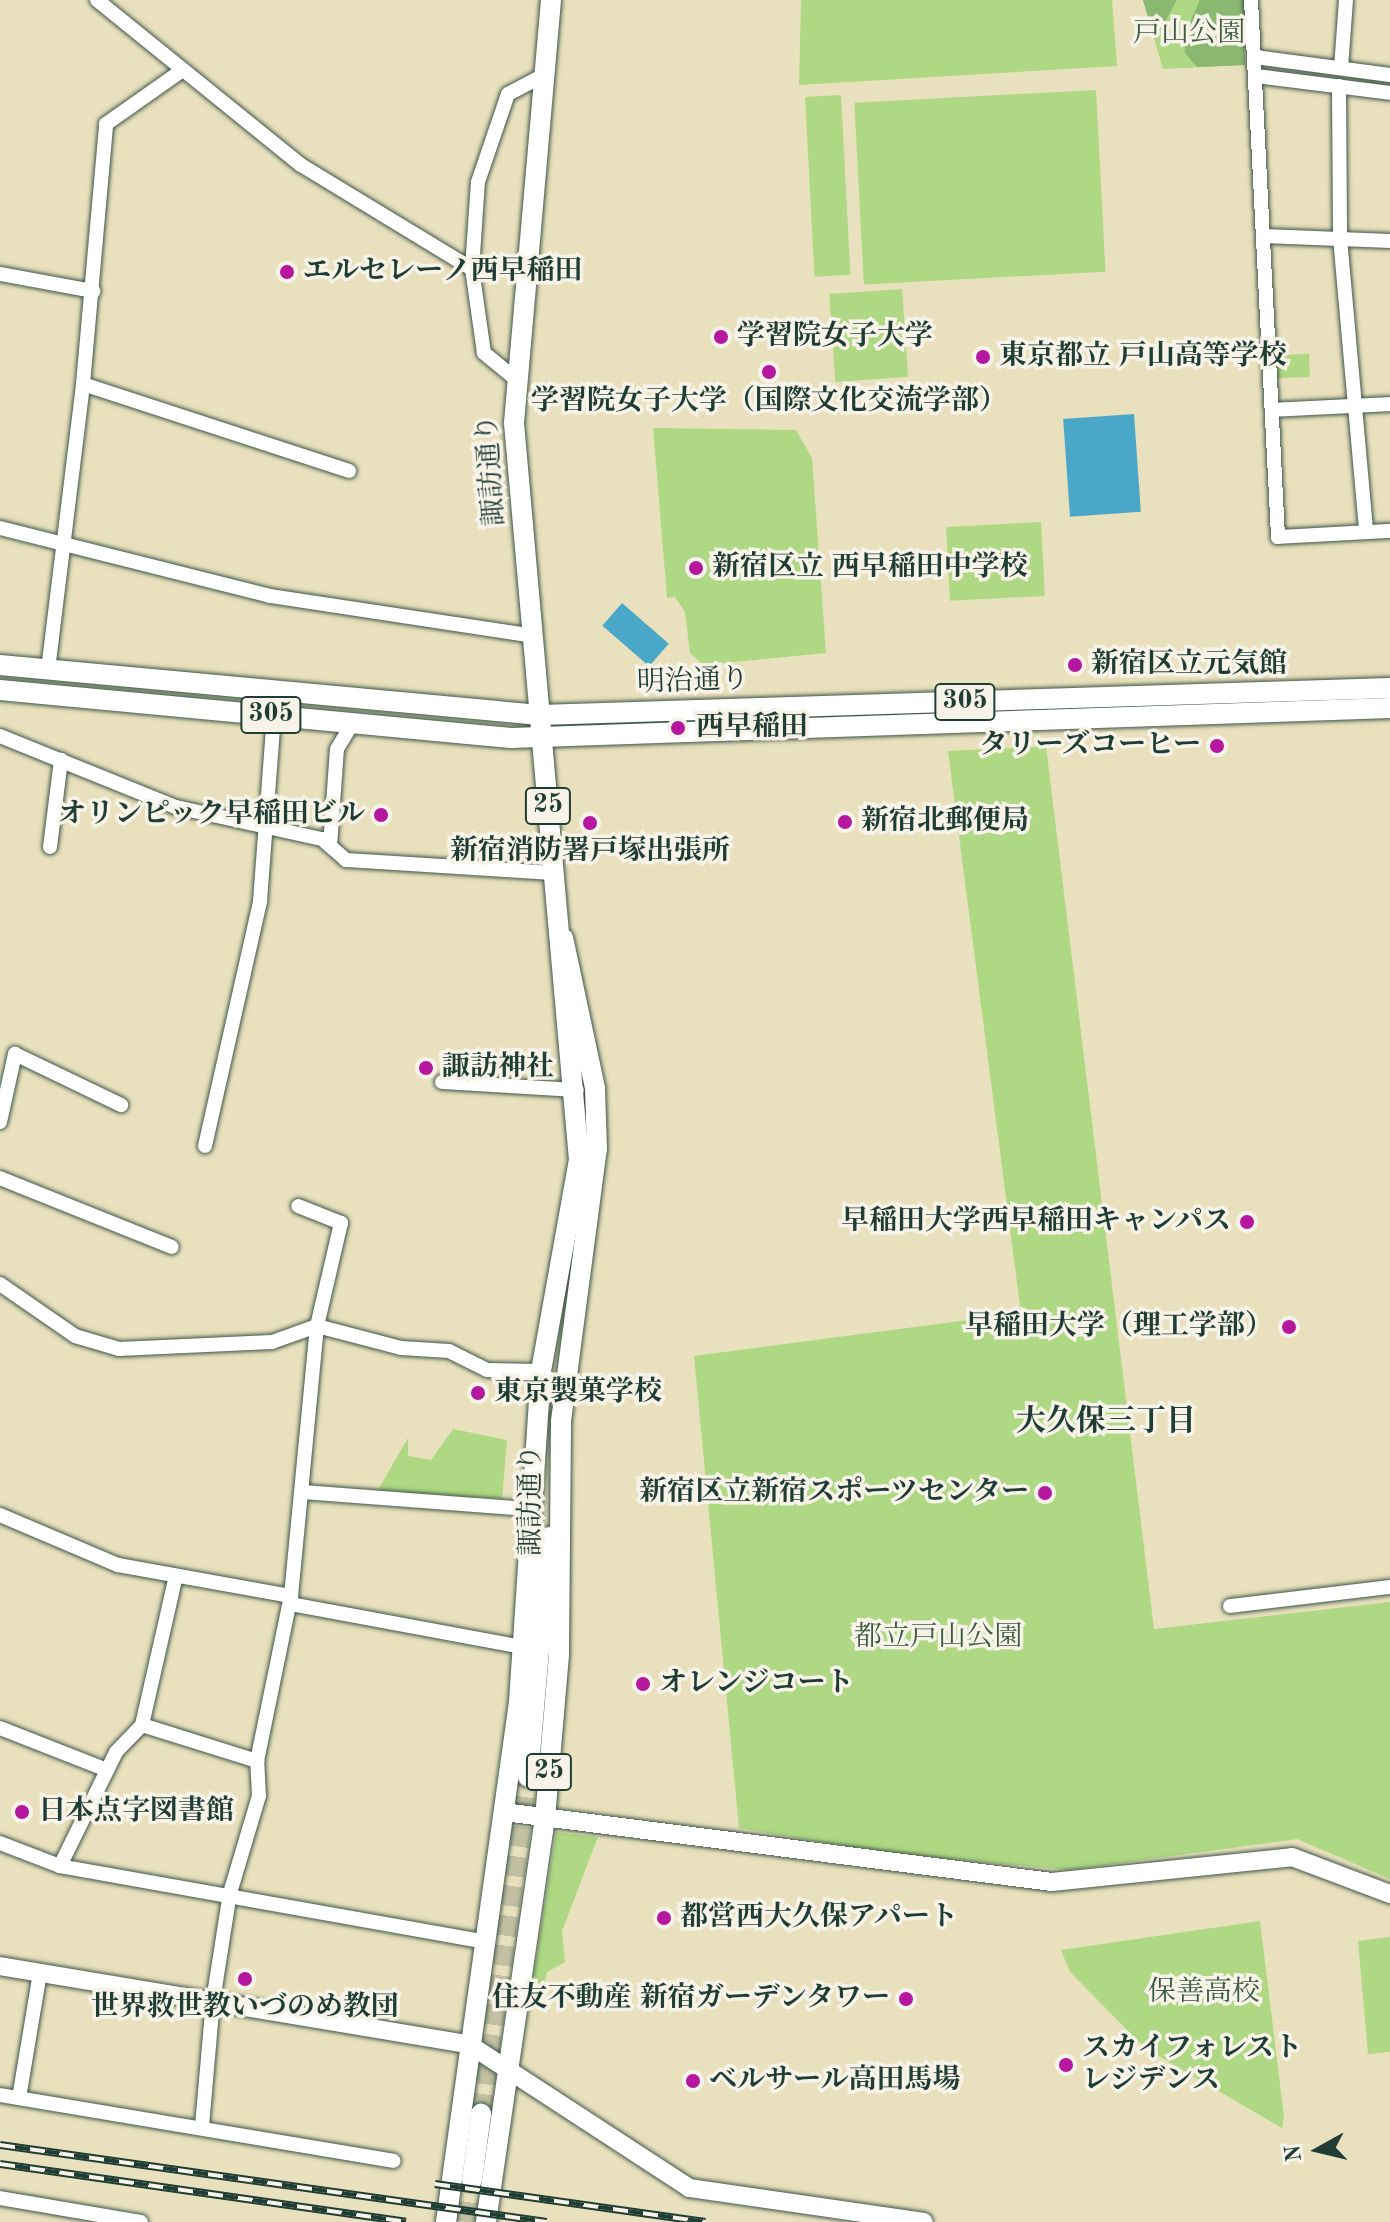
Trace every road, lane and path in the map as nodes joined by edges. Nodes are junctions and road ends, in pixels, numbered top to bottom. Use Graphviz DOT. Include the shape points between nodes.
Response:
graph roads {
  1 [pos="97,0"];
  2 [pos="551,0"];
  3 [pos="1251,0"];
  4 [pos="1346,0"];
  5 [pos="1255,57"];
  6 [pos="1341,68"];
  7 [pos="181,71"];
  8 [pos="546,74"];
  9 [pos="1390,75"];
  10 [pos="1256,76"];
  11 [pos="1339,86"];
  12 [pos="1390,93"];
  13 [pos="1264,236"];
  14 [pos="1340,238"];
  15 [pos="1390,241"];
  16 [pos="472,269"];
  17 [pos="0,274"];
  18 [pos="93,291"];
  19 [pos="517,380"];
  20 [pos="83,384"];
  21 [pos="1390,404"];
  22 [pos="1356,406"];
  23 [pos="1272,410"];
  24 [pos="349,471"];
  25 [pos="0,528"];
  26 [pos="1390,531"];
  27 [pos="1366,532"];
  28 [pos="61,544"];
  29 [pos="534,636"];
  30 [pos="0,665"];
  31 [pos="48,670"];
  32 [pos="1390,688"];
  33 [pos="0,690"];
  34 [pos="1390,710"];
  35 [pos="274,715"];
  36 [pos="540,715"];
  37 [pos="352,724"];
  38 [pos="0,736"];
  39 [pos="542,738"];
  40 [pos="61,760"];
  41 [pos="271,828"];
  42 [pos="330,846"];
  43 [pos="50,847"];
  44 [pos="554,873"];
  45 [pos="562,936"];
  46 [pos="442,1082"];
  47 [pos="577,1090"];
  48 [pos="121,1105"];
  49 [pos="0,1123"];
  50 [pos="205,1146"];
  51 [pos="0,1178"];
  52 [pos="298,1206"];
  53 [pos="172,1247"];
  54 [pos="0,1284"];
  55 [pos="317,1326"];
  56 [pos="541,1369"];
  57 [pos="567,1371"];
  58 [pos="531,1468"];
  59 [pos="559,1473"];
  60 [pos="303,1492"];
  61 [pos="527,1509"];
  62 [pos="0,1515"];
  63 [pos="544,1575"];
  64 [pos="175,1580"];
  65 [pos="1390,1587"];
  66 [pos="291,1600"];
  67 [pos="1230,1606"];
  68 [pos="523,1647"];
  69 [pos="142,1725"];
  70 [pos="0,1728"];
  71 [pos="257,1761"];
  72 [pos="107,1770"];
  73 [pos="528,1777"];
  74 [pos="504,1812"];
  75 [pos="545,1818"];
  76 [pos="0,1843"];
  77 [pos="60,1866"];
  78 [pos="230,1893"];
  79 [pos="1390,1894"];
  80 [pos="485,1942"];
  81 [pos="0,1966"];
  82 [pos="40,1973"];
  83 [pos="213,2001"];
  84 [pos="470,2045"];
  85 [pos="507,2069"];
  86 [pos="0,2095"];
  87 [pos="19,2098"];
  88 [pos="481,2114"];
  89 [pos="202,2126"];
  90 [pos="394,2161"];
  91 [pos="472,2180"];
  92 [pos="0,2198"];
  93 [pos="141,2222"];
  94 [pos="446,2222"];
  95 [pos="486,2222"];
  96 [pos="924,2222"];
  1 -- 7 [label="street"];
  2 -- 8 [label="main road, 諏訪通り / 25"];
  3 -- 5 [label="street"];
  4 -- 6 [label="street"];
  5 -- 6 [label="street"];
  5 -- 10 [label="street"];
  6 -- 9 [label="street"];
  7 -- 16 [label="street" via="301,165"];
  7 -- 18 [label="street" via="106,124"];
  8 -- 16 [label="street" via="512,89 496,113 478,182"];
  8 -- 19 [label="main road, 諏訪通り / 25"];
  10 -- 11 [label="street"];
  10 -- 13 [label="street"];
  11 -- 12 [label="street"];
  11 -- 14 [label="street"];
  13 -- 14 [label="street"];
  13 -- 23 [label="street"];
  14 -- 15 [label="street"];
  14 -- 22 [label="street"];
  16 -- 19 [label="street" via="484,353"];
  17 -- 18 [label="street"];
  18 -- 20 [label="street"];
  19 -- 29 [label="main road, 諏訪通り / 25" via="515,447"];
  20 -- 24 [label="street"];
  20 -- 28 [label="street"];
  21 -- 22 [label="street"];
  22 -- 23 [label="street"];
  22 -- 27 [label="street"];
  23 -- 27 [label="street" via="1278,537"];
  25 -- 28 [label="street"];
  26 -- 27 [label="street"];
  28 -- 29 [label="street" via="270,596"];
  28 -- 31 [label="street"];
  29 -- 36 [label="main road, 諏訪通り / 25"];
  30 -- 31 [label="main road, 明治通り / 305"];
  31 -- 36 [label="main road, 明治通り / 305"];
  32 -- 36 [label="main road, 明治通り / 305"];
  33 -- 35 [label="main road, 明治通り / 305"];
  34 -- 39 [label="main road, 明治通り / 305"];
  35 -- 37 [label="main road, 明治通り / 305"];
  35 -- 41 [label="street"];
  36 -- 39 [label="main road, 諏訪通り / 25"];
  37 -- 39 [label="main road, 明治通り / 305"];
  37 -- 42 [label="street" via="337,749"];
  38 -- 40 [label="street"];
  39 -- 44 [label="main road, 諏訪通り / 25"];
  40 -- 41 [label="street" via="176,807"];
  40 -- 43 [label="street"];
  41 -- 42 [label="street"];
  41 -- 50 [label="street"];
  42 -- 44 [label="street" via="346,860"];
  44 -- 45 [label="main road, 諏訪通り / 25"];
  45 -- 47 [label="main road, 諏訪通り / 25" via="557,968"];
  45 -- 57 [label="main road, 諏訪通り / 25" via="595,1088 597,1149"];
  46 -- 47 [label="street"];
  47 -- 56 [label="main road, 諏訪通り / 25" via="576,1182"];
  48 -- 49 [label="street" via="15,1054"];
  51 -- 53 [label="street"];
  52 -- 55 [label="street" via="341,1223"];
  54 -- 55 [label="street" via="75,1336 119,1349 272,1342"];
  55 -- 56 [label="street" via="401,1348 449,1351 487,1370"];
  55 -- 60 [label="street"];
  56 -- 57 [label="main road" via="554,1363"];
  56 -- 58 [label="main road, 諏訪通り / 25"];
  57 -- 59 [label="main road, 諏訪通り / 25"];
  58 -- 61 [label="main road, 諏訪通り / 25"];
  58 -- 63 [label="main road, 25"];
  59 -- 63 [label="main road, 25"];
  59 -- 75 [label="main road, 諏訪通り / 25" via="559,1654"];
  60 -- 61 [label="street"];
  60 -- 66 [label="street"];
  61 -- 68 [label="main road, 諏訪通り / 25"];
  62 -- 64 [label="street"];
  63 -- 73 [label="main road, 25"];
  64 -- 66 [label="street"];
  64 -- 69 [label="street"];
  65 -- 67 [label="street"];
  66 -- 68 [label="street"];
  66 -- 71 [label="street"];
  68 -- 74 [label="main road, 諏訪通り / 25"];
  69 -- 71 [label="street"];
  69 -- 72 [label="street"];
  70 -- 72 [label="street"];
  71 -- 78 [label="street" via="259,1796"];
  72 -- 77 [label="street"];
  74 -- 75 [label="street"];
  74 -- 80 [label="main road, 諏訪通り / 25"];
  75 -- 79 [label="street" via="1052,1882 1292,1857"];
  75 -- 85 [label="main road, 諏訪通り / 25"];
  76 -- 77 [label="street"];
  77 -- 78 [label="street"];
  78 -- 80 [label="street"];
  78 -- 83 [label="street"];
  80 -- 84 [label="main road, 諏訪通り / 25"];
  81 -- 82 [label="street"];
  82 -- 83 [label="street"];
  82 -- 87 [label="street"];
  83 -- 84 [label="street"];
  83 -- 89 [label="street"];
  84 -- 85 [label="street"];
  84 -- 94 [label="main road, 25"];
  85 -- 95 [label="main road, 25"];
  85 -- 96 [label="street" via="689,2188"];
  86 -- 87 [label="street"];
  87 -- 89 [label="street"];
  88 -- 91 [label="main road"];
  89 -- 90 [label="street"];
  92 -- 93 [label="street"];
}
